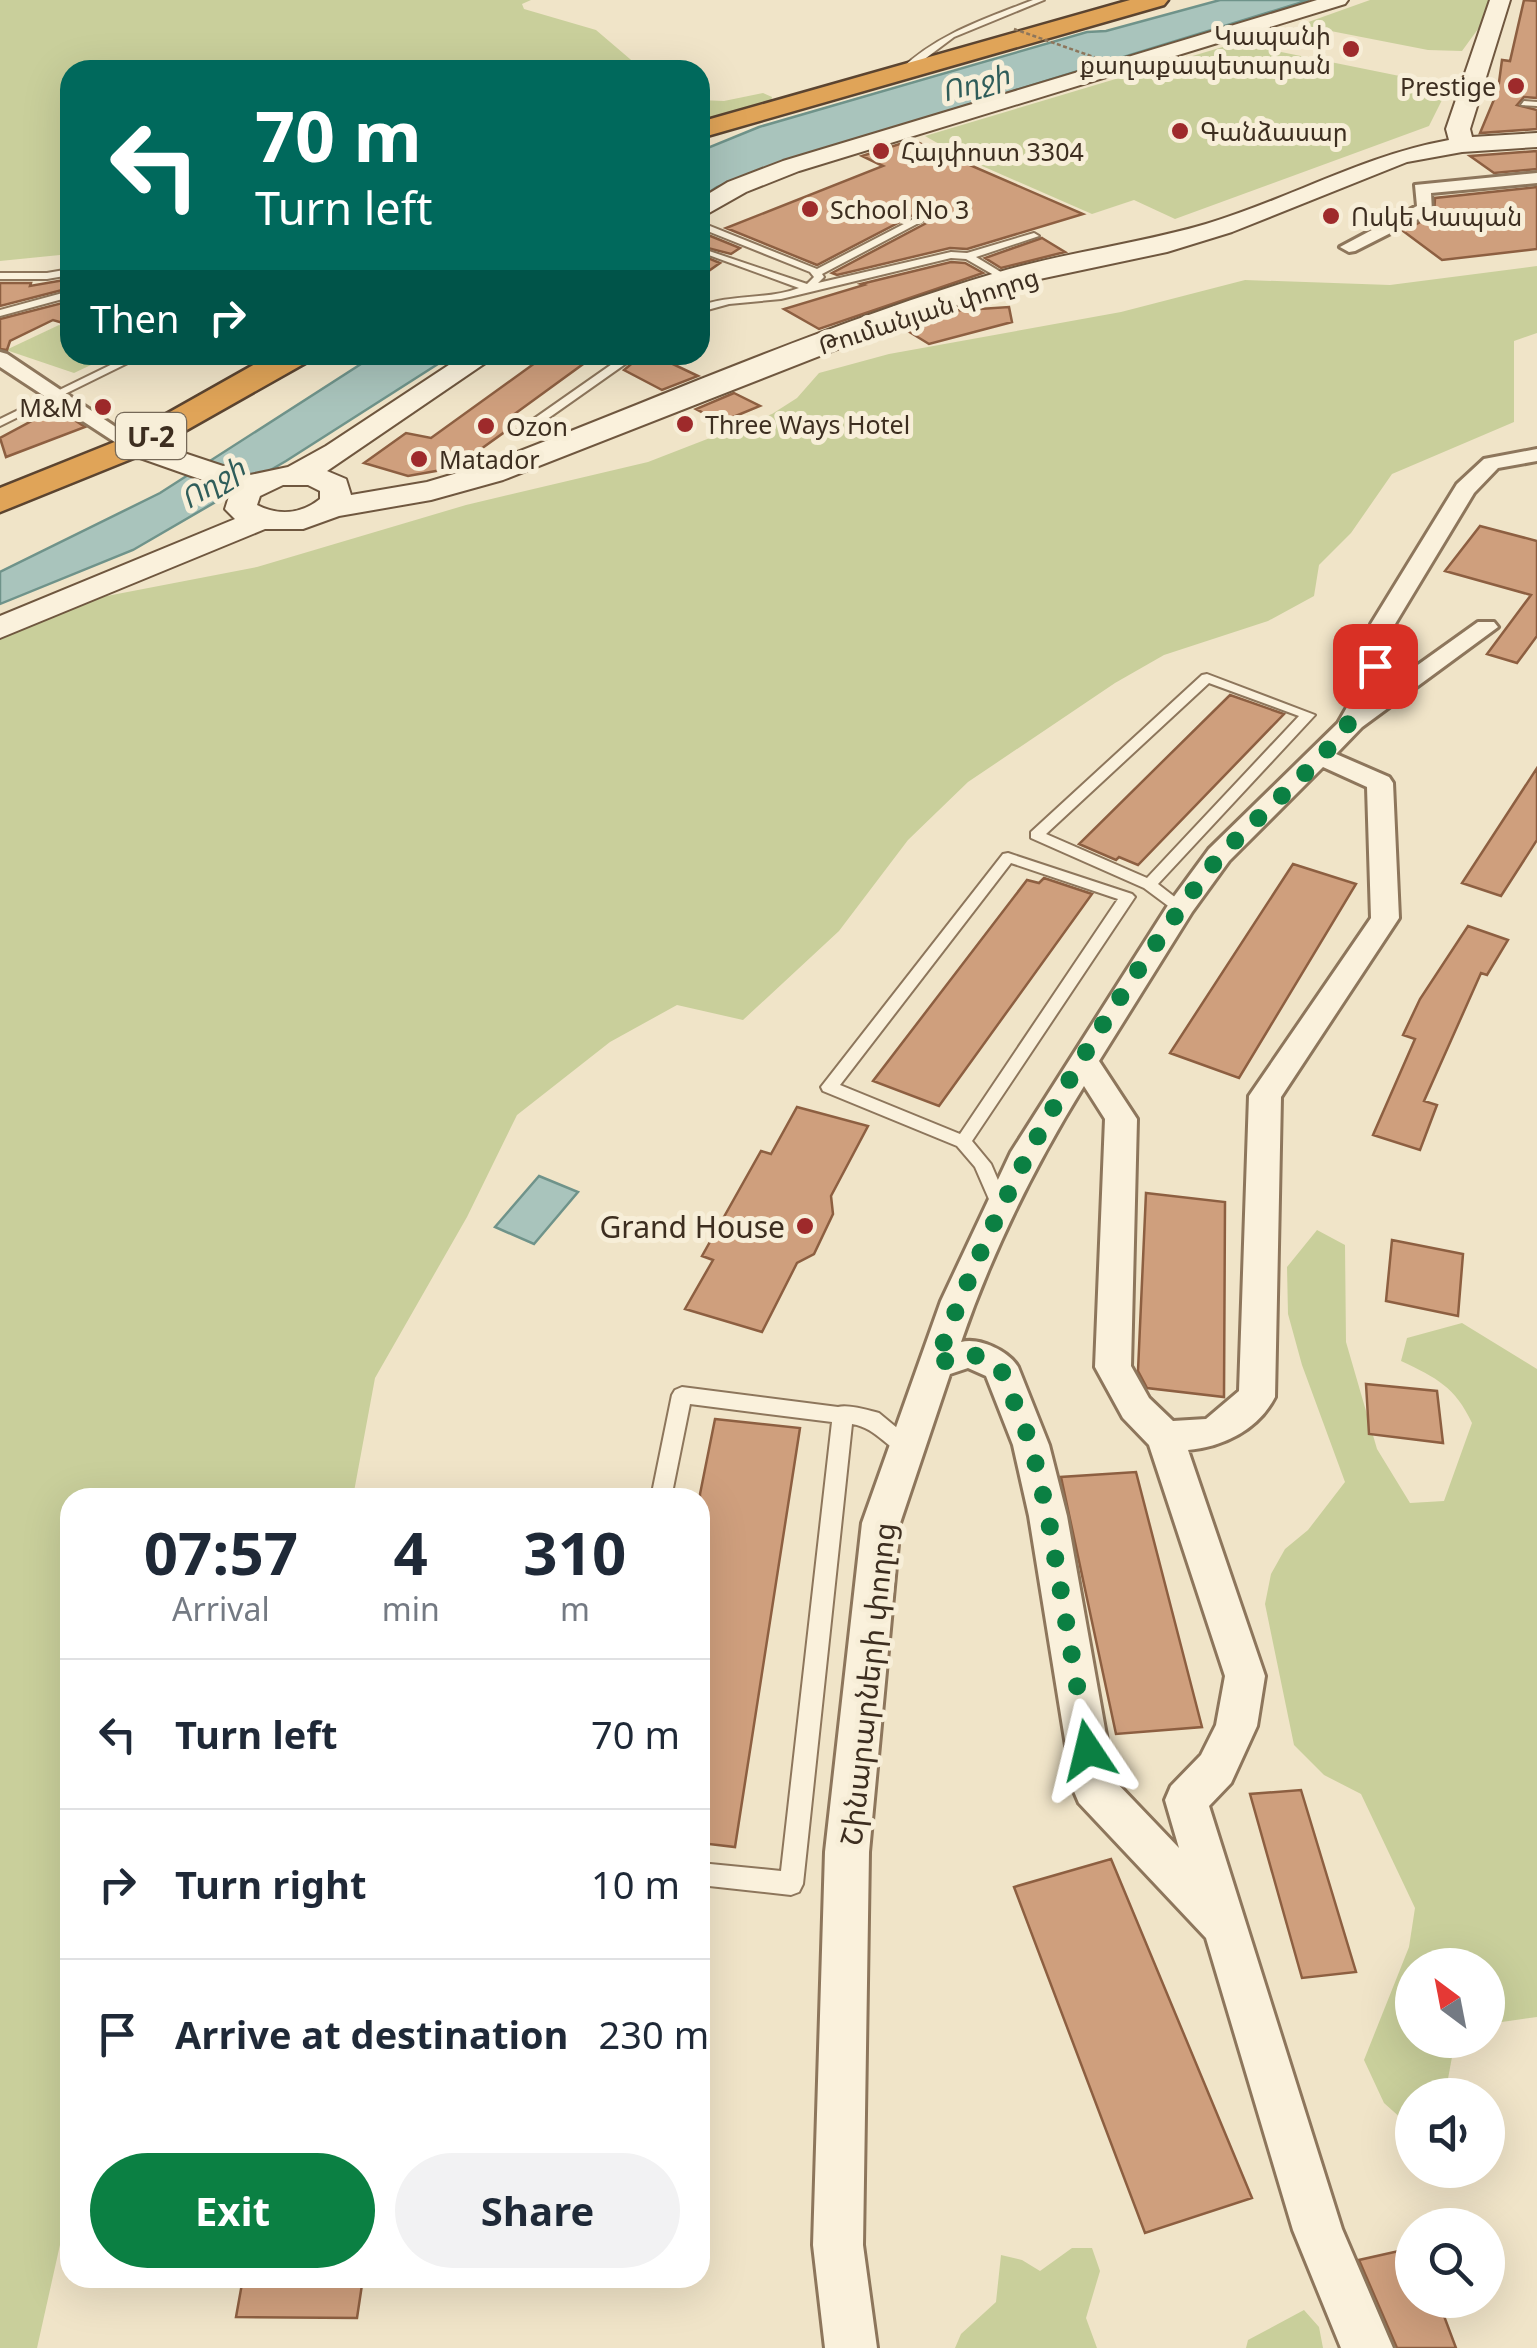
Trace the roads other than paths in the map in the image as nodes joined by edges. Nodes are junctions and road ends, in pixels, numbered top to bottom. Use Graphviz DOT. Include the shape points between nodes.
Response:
graph roads {
  1 [pos="1040,0"];
  2 [pos="1156,0"];
  3 [pos="1338,0"];
  4 [pos="1500,0"];
  5 [pos="904,71"];
  6 [pos="1524,103"];
  7 [pos="1537,104"];
  8 [pos="710,127"];
  9 [pos="1537,140"];
  10 [pos="1462,145"];
  11 [pos="1537,178"];
  12 [pos="710,204"];
  13 [pos="928,215"];
  14 [pos="710,229"];
  15 [pos="1034,236"];
  16 [pos="1349,247"];
  17 [pos="710,252"];
  18 [pos="968,256"];
  19 [pos="816,273"];
  20 [pos="60,274"];
  21 [pos="0,276"];
  22 [pos="1006,279"];
  23 [pos="808,288"];
  24 [pos="60,297"];
  25 [pos="710,304"];
  26 [pos="0,313"];
  27 [pos="0,358"];
  28 [pos="119,365"];
  29 [pos="279,365"];
  30 [pos="471,365"];
  31 [pos="619,365"];
  32 [pos="56,397"];
  33 [pos="0,423"];
  34 [pos="519,434"];
  35 [pos="144,450"];
  36 [pos="1537,455"];
  37 [pos="325,482"];
  38 [pos="0,500"];
  39 [pos="245,507"];
  40 [pos="1486,627"];
  41 [pos="0,628"];
  42 [pos="1334,742"];
  43 [pos="1148,885"];
  44 [pos="1180,908"];
  45 [pos="1083,1060"];
  46 [pos="963,1142"];
  47 [pos="1001,1208"];
  48 [pos="936,1364"];
  49 [pos="843,1413"];
  50 [pos="1165,1438"];
  51 [pos="908,1448"];
  52 [pos="664,1488"];
  53 [pos="710,1875"];
  54 [pos="1224,1927"];
  55 [pos="851,2348"];
  56 [pos="1367,2348"];
  1 -- 5 [label="lane" via="952,33"];
  2 -- 5 [label="highway"];
  3 -- 12 [label="street" via="791,166"];
  4 -- 10 [label="street" via="1458,129"];
  5 -- 8 [label="highway"];
  6 -- 7 [label="lane"];
  9 -- 10 [label="street, Թումանյան փողոց"];
  10 -- 22 [label="street, Թումանյան փողոց" via="1401,156 1223,228"];
  11 -- 16 [label="street" via="1420,190 1426,208"];
  13 -- 19 [label="lane"];
  14 -- 19 [label="lane"];
  15 -- 18 [label="lane"];
  17 -- 23 [label="lane"];
  18 -- 22 [label="lane"];
  18 -- 23 [label="lane"];
  19 -- 23 [label="lane"];
  20 -- 21 [label="lane"];
  22 -- 37 [label="street, Թումանյան փողոց" via="492,473 386,500"];
  23 -- 25 [label="lane"];
  24 -- 26 [label="lane"];
  27 -- 32 [label="street"];
  28 -- 32 [label="lane"];
  29 -- 35 [label="highway, Մ-2"];
  30 -- 37 [label="street"];
  31 -- 34 [label="lane"];
  32 -- 33 [label="lane"];
  32 -- 35 [label="street"];
  35 -- 38 [label="highway, Մ-2"];
  35 -- 39 [label="street"];
  36 -- 42 [label="street, Շինարարների փողոց" via="1491,462 1464,489 1383,624 1370,688"];
  37 -- 39 [label="street" via="268,479"];
  37 -- 39 [label="street" via="300,520"];
  39 -- 41 [label="street"];
  40 -- 42 [label="street"];
  42 -- 44 [label="street, Շինարարների փողոց" via="1219,856"];
  42 -- 50 [label="street" via="1380,784 1385,918 1265,1096 1257,1397 1215,1432"];
  43 -- 43 [label="lane" via="1036,835 1207,678 1308,715"];
  43 -- 44 [label="lane"];
  44 -- 45 [label="street, Շինարարների փողոց"];
  45 -- 47 [label="street, Շինարարների փողոց"];
  45 -- 50 [label="street" via="1121,1119 1113,1366 1136,1408"];
  46 -- 46 [label="lane" via="829,1087 1008,857 1127,898"];
  46 -- 47 [label="lane" via="982,1164"];
  47 -- 48 [label="street, Շինարարների փողոց"];
  48 -- 51 [label="street, Շինարարների փողոց"];
  48 -- 54 [label="street" via="970,1353 1000,1367 1031,1444 1048,1516 1094,1789"];
  49 -- 51 [label="lane" via="872,1419"];
  49 -- 52 [label="lane" via="682,1395"];
  49 -- 53 [label="lane" via="792,1884"];
  50 -- 54 [label="street" via="1245,1676 1236,1726 1216,1769 1186,1800"];
  51 -- 55 [label="street, Շինարարների փողոց" via="881,1523 847,1852 838,2246"];
  54 -- 56 [label="street" via="1318,2230"];
}
